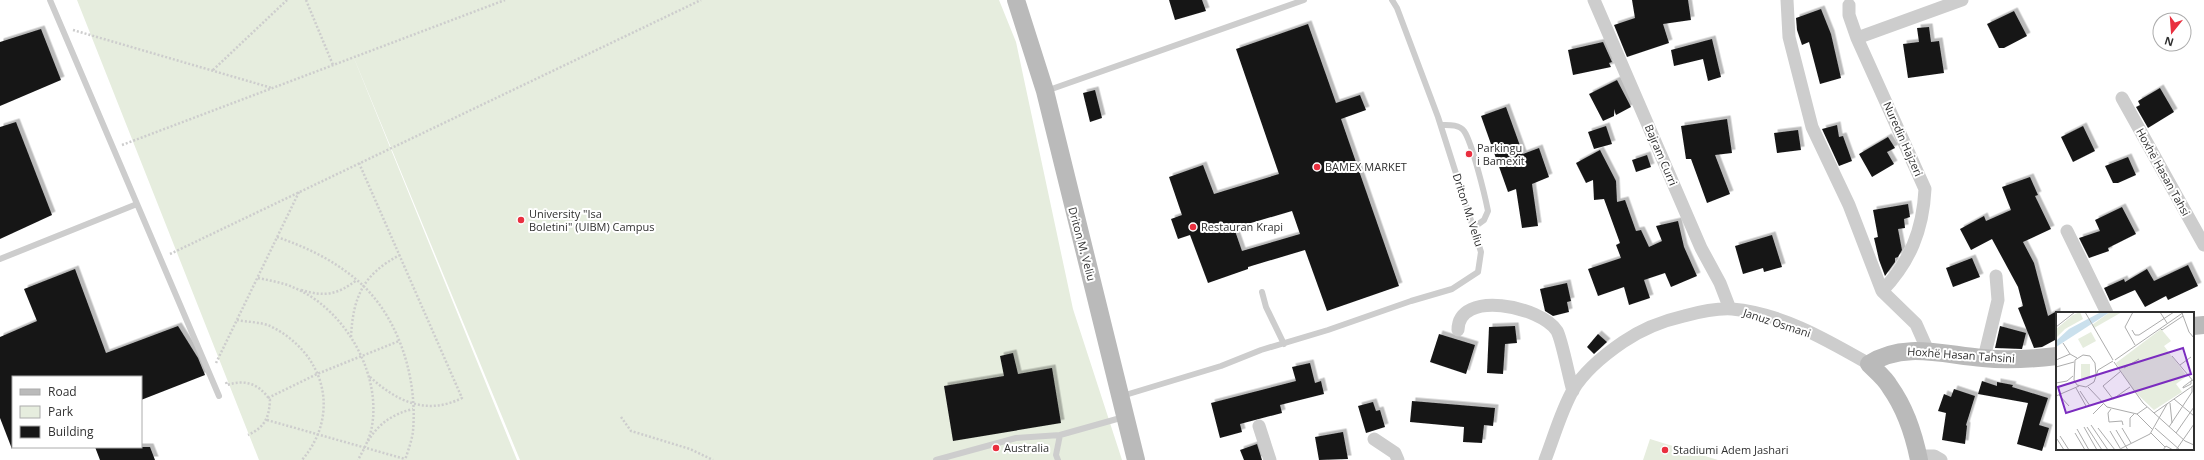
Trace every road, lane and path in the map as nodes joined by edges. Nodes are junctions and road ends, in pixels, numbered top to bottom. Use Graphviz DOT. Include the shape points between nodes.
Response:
graph roads {
  1 [pos="50,0"];
  2 [pos="288,0"];
  3 [pos="306,0"];
  4 [pos="505,0"];
  5 [pos="701,0"];
  6 [pos="1016,0"];
  7 [pos="1304,0"];
  8 [pos="1392,0"];
  9 [pos="1594,0"];
  10 [pos="1787,0"];
  11 [pos="1962,0"];
  12 [pos="1849,6"];
  13 [pos="61,27"];
  14 [pos="1857,38"];
  15 [pos="333,65"];
  16 [pos="212,71"];
  17 [pos="273,88"];
  18 [pos="1044,91"];
  19 [pos="2122,98"];
  20 [pos="1441,125"];
  21 [pos="113,149"];
  22 [pos="360,163"];
  23 [pos="299,192"];
  24 [pos="137,204"];
  25 [pos="1473,228"];
  26 [pos="2067,231"];
  27 [pos="278,237"];
  28 [pos="2204,245"];
  29 [pos="400,255"];
  30 [pos="160,258"];
  31 [pos="0,260"];
  32 [pos="1996,276"];
  33 [pos="258,278"];
  34 [pos="357,280"];
  35 [pos="363,286"];
  36 [pos="299,290"];
  37 [pos="1882,291"];
  38 [pos="1262,292"];
  39 [pos="1730,309"];
  40 [pos="2107,312"];
  41 [pos="237,320"];
  42 [pos="2204,325"];
  43 [pos="2194,326"];
  44 [pos="1458,330"];
  45 [pos="351,337"];
  46 [pos="399,341"];
  47 [pos="1284,344"];
  48 [pos="1928,351"];
  49 [pos="2056,356"];
  50 [pos="362,357"];
  51 [pos="1984,358"];
  52 [pos="217,361"];
  53 [pos="1868,364"];
  54 [pos="220,367"];
  55 [pos="318,374"];
  56 [pos="210,376"];
  57 [pos="369,376"];
  58 [pos="225,379"];
  59 [pos="1572,390"];
  60 [pos="219,396"];
  61 [pos="1121,396"];
  62 [pos="268,398"];
  63 [pos="414,403"];
  64 [pos="413,409"];
  65 [pos="621,417"];
  66 [pos="1126,417"];
  67 [pos="267,420"];
  68 [pos="1259,426"];
  69 [pos="317,434"];
  70 [pos="248,435"];
  71 [pos="1060,435"];
  72 [pos="1374,439"];
  73 [pos="365,447"];
  74 [pos="1918,458"];
  75 [pos="405,459"];
  76 [pos="302,460"];
  77 [pos="358,460"];
  78 [pos="714,460"];
  79 [pos="936,460"];
  80 [pos="1058,460"];
  81 [pos="1136,460"];
  82 [pos="1270,460"];
  83 [pos="1398,460"];
  84 [pos="1545,460"];
  85 [pos="1941,460"];
  1 -- 13 [label="lane"];
  2 -- 16 [label="path"];
  3 -- 15 [label="path"];
  4 -- 15 [label="path"];
  5 -- 22 [label="path"];
  6 -- 18 [label="street, Driton M. Veliu"];
  7 -- 18 [label="lane"];
  8 -- 20 [label="lane, Driton M. Veliu"];
  9 -- 39 [label="street, Bajram Curri"];
  10 -- 37 [label="street" via="1790,37 1812,127 1849,205"];
  11 -- 14 [label="street"];
  12 -- 14 [label="street, Nuredin Hajzeri" via="1849,15"];
  13 -- 16 [label="path"];
  13 -- 21 [label="lane"];
  14 -- 37 [label="street, Nuredin Hajzeri" via="1924,189 1923,208 1912,250 1898,274"];
  15 -- 17 [label="path"];
  16 -- 17 [label="path"];
  17 -- 21 [label="path"];
  18 -- 61 [label="street, Driton M. Veliu"];
  19 -- 28 [label="street, Hoxhë Hasan Tahsi"];
  20 -- 25 [label="lane, Driton M. Veliu"];
  20 -- 25 [label="lane" via="1456,126 1464,130 1469,144 1488,212 1484,220"];
  21 -- 24 [label="lane"];
  22 -- 23 [label="path"];
  22 -- 29 [label="path"];
  23 -- 27 [label="path"];
  23 -- 30 [label="path"];
  24 -- 30 [label="lane"];
  24 -- 31 [label="lane"];
  25 -- 47 [label="lane, Driton M. Veliu" via="1481,252 1478,272 1452,290 1411,301"];
  26 -- 40 [label="street"];
  27 -- 33 [label="path"];
  27 -- 34 [label="path" via="301,245 325,258"];
  29 -- 35 [label="path" via="380,267"];
  29 -- 63 [label="path" via="462,398 440,406"];
  30 -- 56 [label="lane"];
  32 -- 51 [label="street" via="1998,300"];
  33 -- 36 [label="path"];
  33 -- 41 [label="path"];
  34 -- 35 [label="path"];
  34 -- 36 [label="path" via="332,294 315,294"];
  35 -- 45 [label="path" via="354,306"];
  35 -- 46 [label="path" via="388,319"];
  36 -- 45 [label="path" via="332,315"];
  37 -- 48 [label="street" via="1916,324"];
  38 -- 47 [label="lane"];
  39 -- 53 [label="street, Januz Osmani" via="1767,317 1819,336"];
  39 -- 59 [label="street, Januz Osmani" via="1700,312 1640,330 1606,354 1581,377"];
  41 -- 52 [label="path"];
  41 -- 55 [label="path" via="269,326 294,341 315,366"];
  42 -- 43 [label="street"];
  44 -- 59 [label="street" via="1461,316 1473,307 1515,307 1537,314 1557,331"];
  45 -- 50 [label="path"];
  46 -- 50 [label="path"];
  46 -- 63 [label="path" via="410,375"];
  47 -- 61 [label="lane, Driton M. Veliu"];
  48 -- 51 [label="street, Hoxhë Hasan Tahsini"];
  48 -- 53 [label="street, Hoxhë Hasan Tahsini" via="1894,352"];
  49 -- 51 [label="street, Hoxhë Hasan Tahsini" via="2029,359"];
  50 -- 55 [label="path"];
  50 -- 57 [label="path"];
  52 -- 54 [label="path"];
  52 -- 56 [label="path"];
  53 -- 74 [label="street, Januz Osmani" via="1890,386 1904,412"];
  55 -- 62 [label="path"];
  55 -- 69 [label="path" via="324,397 321,425"];
  56 -- 60 [label="lane"];
  57 -- 63 [label="path" via="387,392"];
  57 -- 73 [label="path" via="372,426"];
  58 -- 62 [label="path" via="227,385 238,381 250,384 263,390"];
  59 -- 84 [label="street, Januz Osmani"];
  61 -- 66 [label="street, Driton M. Veliu"];
  62 -- 67 [label="path" via="270,400"];
  63 -- 64 [label="path"];
  64 -- 73 [label="path" via="385,421"];
  64 -- 75 [label="path" via="413,432"];
  65 -- 78 [label="path" via="631,431 690,449"];
  66 -- 71 [label="lane"];
  66 -- 81 [label="street, Driton M. Veliu"];
  67 -- 69 [label="path"];
  67 -- 70 [label="path" via="257,431"];
  68 -- 82 [label="street"];
  69 -- 73 [label="path"];
  69 -- 76 [label="path" via="309,452"];
  71 -- 79 [label="lane" via="1016,438"];
  71 -- 80 [label="lane" via="1056,455"];
  72 -- 83 [label="street" via="1395,453"];
  73 -- 75 [label="path"];
  73 -- 77 [label="path"];
  74 -- 85 [label="street" via="1934,456"];
}
